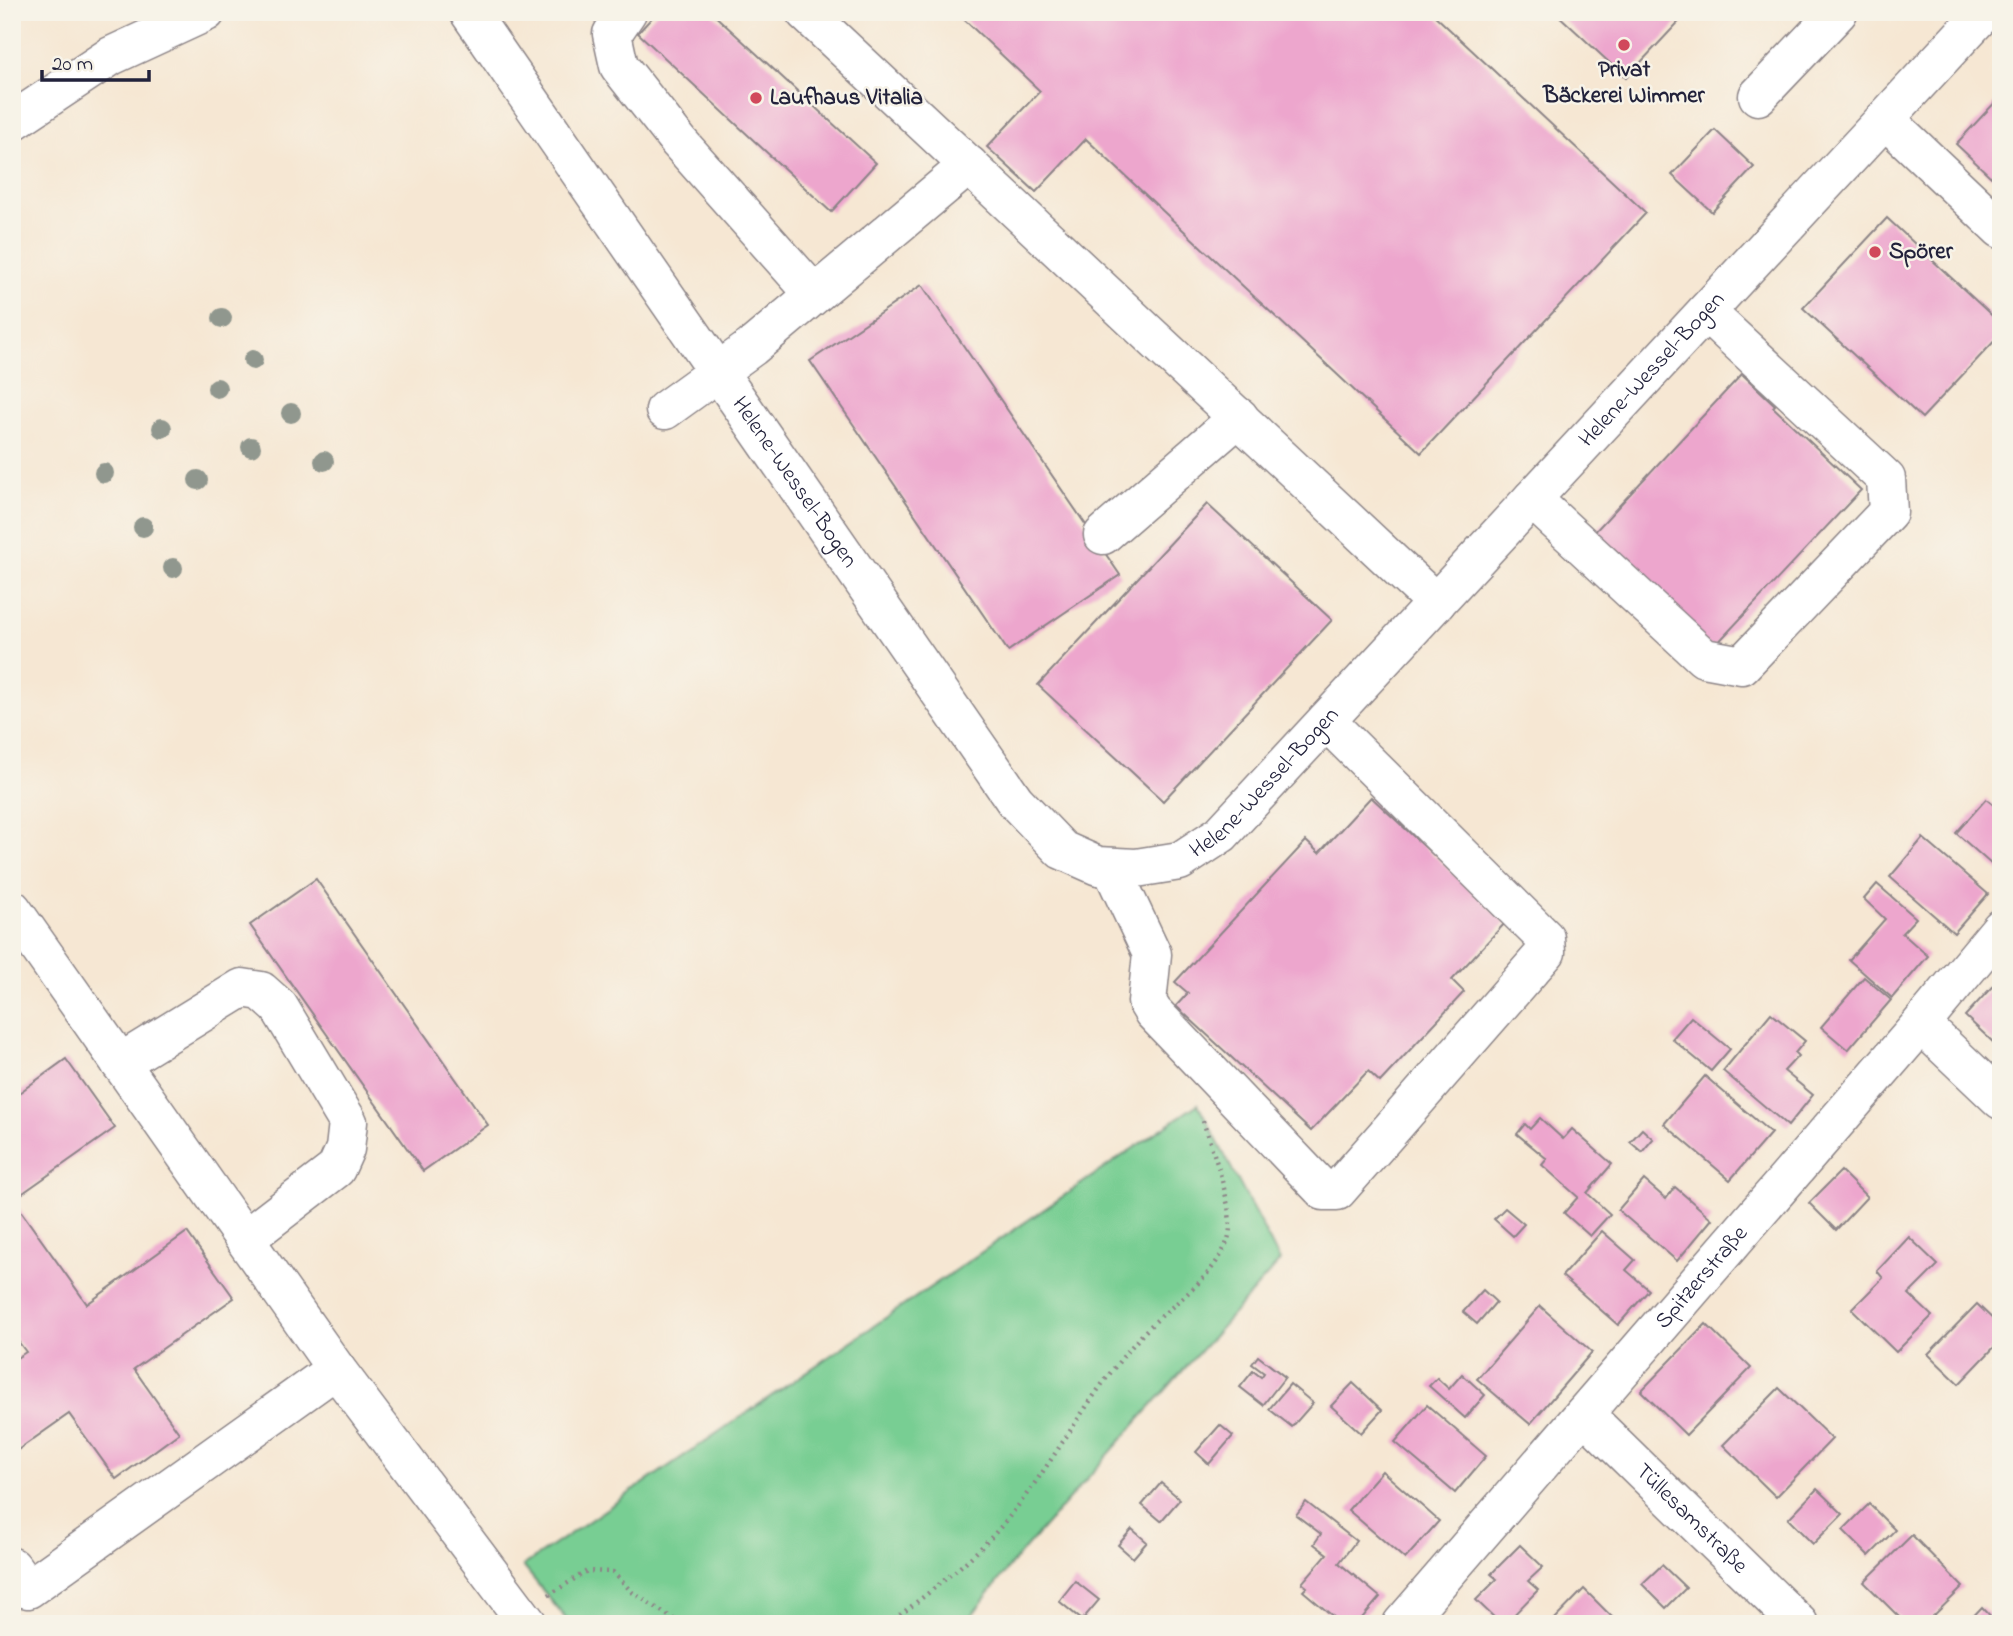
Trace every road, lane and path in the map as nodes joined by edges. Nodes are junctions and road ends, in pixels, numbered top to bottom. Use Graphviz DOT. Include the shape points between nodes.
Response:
graph roads {
  1 [pos="205,12"];
  2 [pos="469,12"];
  3 [pos="627,12"];
  4 [pos="805,12"];
  5 [pos="1838,12"];
  6 [pos="1984,12"];
  7 [pos="1759,96"];
  8 [pos="1885,119"];
  9 [pos="12,122"];
  10 [pos="969,165"];
  11 [pos="2001,229"];
  12 [pos="814,294"];
  13 [pos="1706,312"];
  14 [pos="718,372"];
  15 [pos="665,410"];
  16 [pos="1239,417"];
  17 [pos="1532,499"];
  18 [pos="1103,535"];
  19 [pos="1436,603"];
  20 [pos="1326,721"];
  21 [pos="1111,867"];
  22 [pos="12,909"];
  23 [pos="2001,928"];
  24 [pos="24,951"];
  25 [pos="1921,1024"];
  26 [pos="120,1063"];
  27 [pos="2001,1100"];
  28 [pos="1201,1116"];
  29 [pos="245,1240"];
  30 [pos="335,1369"];
  31 [pos="1584,1414"];
  32 [pos="12,1567"];
  33 [pos="519,1613"];
  34 [pos="681,1624"];
  35 [pos="889,1624"];
  36 [pos="1402,1624"];
  37 [pos="1799,1624"];
  1 -- 9 [label="street" via="111,56"];
  2 -- 14 [label="street, Helene-Wessel-Bogen"];
  3 -- 12 [label="street" via="612,34 619,66 678,142"];
  4 -- 10 [label="street"];
  5 -- 7 [label="street"];
  6 -- 8 [label="street, Helene-Wessel-Bogen"];
  8 -- 11 [label="street"];
  8 -- 13 [label="street, Helene-Wessel-Bogen"];
  10 -- 12 [label="street"];
  10 -- 16 [label="street"];
  12 -- 14 [label="street"];
  13 -- 17 [label="street, Helene-Wessel-Bogen"];
  13 -- 17 [label="street" via="1885,479 1888,512 1742,665 1704,658"];
  14 -- 15 [label="street"];
  14 -- 21 [label="street, Helene-Wessel-Bogen" via="1015,801 1062,850"];
  16 -- 18 [label="street"];
  16 -- 19 [label="street"];
  17 -- 19 [label="street, Helene-Wessel-Bogen"];
  19 -- 20 [label="street, Helene-Wessel-Bogen"];
  20 -- 21 [label="street, Helene-Wessel-Bogen" via="1221,834 1180,861"];
  20 -- 21 [label="street" via="1545,938 1546,952 1337,1191 1324,1191 1153,1012 1147,1002 1152,954"];
  22 -- 24 [label="street"];
  23 -- 25 [label="street, Spitzerstraße"];
  24 -- 26 [label="street"];
  25 -- 27 [label="street"];
  25 -- 31 [label="street, Spitzerstraße"];
  26 -- 29 [label="street"];
  26 -- 29 [label="street" via="242,988 261,991 279,1007 348,1122 345,1149 336,1169"];
  28 -- 35 [label="path" via="1229,1210 1229,1237 1212,1269 1141,1335 1107,1375 997,1531"];
  29 -- 30 [label="street"];
  30 -- 32 [label="street" via="28,1589"];
  30 -- 33 [label="street"];
  31 -- 36 [label="street, Spitzerstraße"];
  31 -- 37 [label="street, Tüllesamstraße"];
  33 -- 34 [label="path" via="587,1571 612,1572 632,1592"];
}
